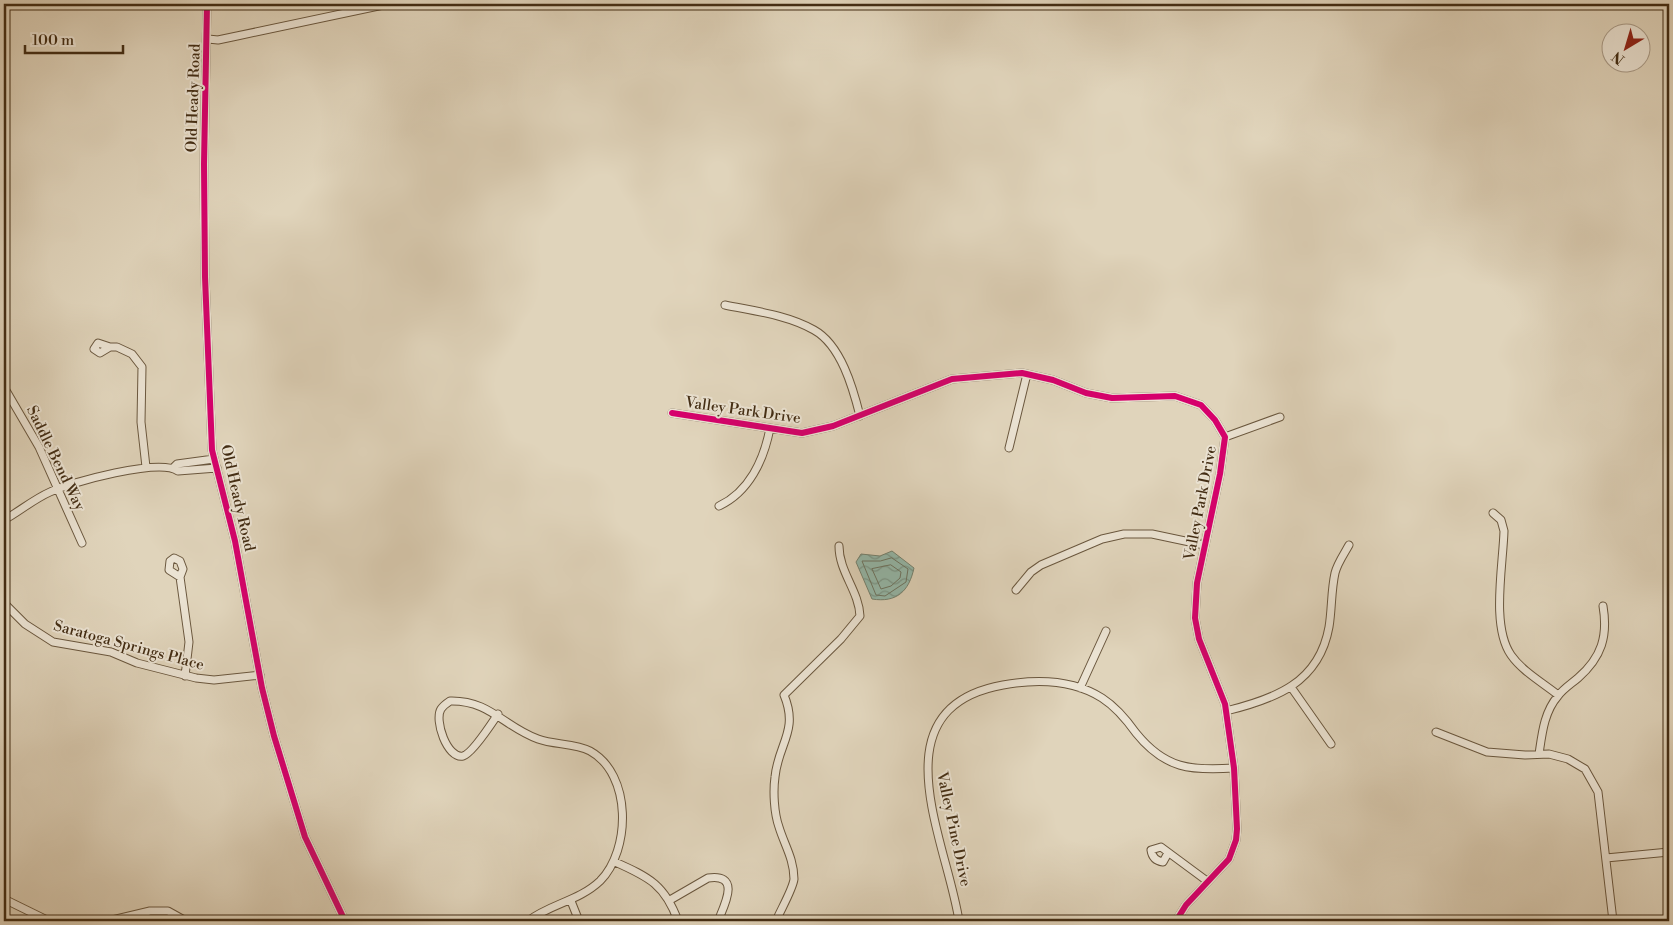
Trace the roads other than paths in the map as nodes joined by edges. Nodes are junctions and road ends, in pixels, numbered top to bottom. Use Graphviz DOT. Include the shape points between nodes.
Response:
graph roads {
  1 [pos="207,4"];
  2 [pos="388,4"];
  3 [pos="208,39"];
  4 [pos="725,305"];
  5 [pos="110,347"];
  6 [pos="1027,374"];
  7 [pos="4,387"];
  8 [pos="672,413"];
  9 [pos="860,416"];
  10 [pos="1280,417"];
  11 [pos="770,428"];
  12 [pos="1225,437"];
  13 [pos="1009,448"];
  14 [pos="214,459"];
  15 [pos="146,467"];
  16 [pos="174,468"];
  17 [pos="217,468"];
  18 [pos="56,490"];
  19 [pos="719,506"];
  20 [pos="1493,513"];
  21 [pos="4,520"];
  22 [pos="82,542"];
  23 [pos="1204,545"];
  24 [pos="839,546"];
  25 [pos="1349,546"];
  26 [pos="180,577"];
  27 [pos="1016,590"];
  28 [pos="4,604"];
  29 [pos="1603,606"];
  30 [pos="1106,631"];
  31 [pos="260,674"];
  32 [pos="185,676"];
  33 [pos="1291,687"];
  34 [pos="1080,688"];
  35 [pos="1558,695"];
  36 [pos="1226,712"];
  37 [pos="498,714"];
  38 [pos="1436,732"];
  39 [pos="1331,744"];
  40 [pos="1539,754"];
  41 [pos="1234,768"];
  42 [pos="1669,852"];
  43 [pos="1168,853"];
  44 [pos="1606,858"];
  45 [pos="615,862"];
  46 [pos="1207,881"];
  47 [pos="4,899"];
  48 [pos="670,900"];
  49 [pos="571,901"];
  50 [pos="49,921"];
  51 [pos="108,921"];
  52 [pos="186,921"];
  53 [pos="345,921"];
  54 [pos="528,921"];
  55 [pos="579,921"];
  56 [pos="678,921"];
  57 [pos="718,921"];
  58 [pos="776,921"];
  59 [pos="959,921"];
  60 [pos="1176,921"];
  61 [pos="1613,921"];
  1 -- 3 [label="street, Old Heady Road"];
  2 -- 3 [label="street" via="218,40"];
  3 -- 14 [label="street, Old Heady Road" via="205,272"];
  4 -- 9 [label="street" via="782,317 815,330 833,348 855,396"];
  5 -- 15 [label="street" via="132,354 142,367 141,422"];
  6 -- 9 [label="street, Valley Park Drive" via="952,379"];
  6 -- 12 [label="street, Valley Park Drive" via="1112,398 1175,396 1201,405 1216,420"];
  6 -- 13 [label="street"];
  7 -- 18 [label="street, Saddle Bend Way" via="39,448"];
  8 -- 11 [label="street, Valley Park Drive"];
  9 -- 11 [label="street, Valley Park Drive" via="802,433"];
  10 -- 12 [label="street"];
  11 -- 19 [label="street" via="766,450 753,475 735,498"];
  12 -- 23 [label="street, Valley Park Drive"];
  14 -- 16 [label="street" via="177,464"];
  14 -- 17 [label="street, Old Heady Road"];
  15 -- 16 [label="street"];
  15 -- 18 [label="street" via="104,475"];
  16 -- 17 [label="street" via="178,471"];
  17 -- 31 [label="street, Old Heady Road" via="236,541"];
  18 -- 21 [label="street"];
  18 -- 22 [label="street, Saddle Bend Way"];
  20 -- 35 [label="street" via="1501,520 1504,531 1502,639 1512,656"];
  23 -- 27 [label="street" via="1152,534 1115,536 1041,565"];
  23 -- 36 [label="street, Valley Park Drive" via="1195,618 1199,639"];
  24 -- 58 [label="street" via="839,558 860,603 860,616 784,695 790,709 789,729 774,785 778,827 790,854 794,879"];
  25 -- 33 [label="street" via="1335,573 1325,642 1316,662"];
  26 -- 32 [label="street" via="189,642"];
  28 -- 32 [label="street, Saratoga Springs Place" via="25,624 53,642 111,652"];
  29 -- 35 [label="street" via="1605,639 1599,654 1588,670"];
  30 -- 34 [label="street"];
  31 -- 32 [label="street, Saratoga Springs Place" via="214,680"];
  31 -- 53 [label="street, Old Heady Road" via="274,736 302,830"];
  33 -- 36 [label="street" via="1265,701"];
  33 -- 39 [label="street"];
  34 -- 41 [label="street, Valley Pine Drive" via="1110,703 1144,742 1171,763 1194,770"];
  34 -- 59 [label="street, Valley Pine Drive" via="1034,681 982,690 953,707 930,738 926,777"];
  35 -- 40 [label="street" via="1546,718"];
  36 -- 41 [label="street, Valley Park Drive"];
  37 -- 37 [label="street" via="477,704 450,701 440,710 439,722 448,747 454,754 463,756 471,752"];
  37 -- 45 [label="street" via="537,739 589,750 608,767 619,785 622,817"];
  38 -- 40 [label="street" via="1487,752"];
  40 -- 44 [label="street" via="1568,758 1585,769 1598,792"];
  41 -- 46 [label="street, Valley Park Drive" via="1236,840 1224,866"];
  42 -- 44 [label="street"];
  43 -- 46 [label="street"];
  44 -- 61 [label="street"];
  45 -- 48 [label="street" via="656,884"];
  45 -- 49 [label="street" via="599,881"];
  46 -- 60 [label="street, Valley Park Drive"];
  47 -- 50 [label="street"];
  48 -- 56 [label="street"];
  48 -- 57 [label="street" via="708,878 723,880 730,892"];
  49 -- 54 [label="street" via="541,912"];
  49 -- 55 [label="street"];
  51 -- 52 [label="street" via="150,911 168,911"];
}
